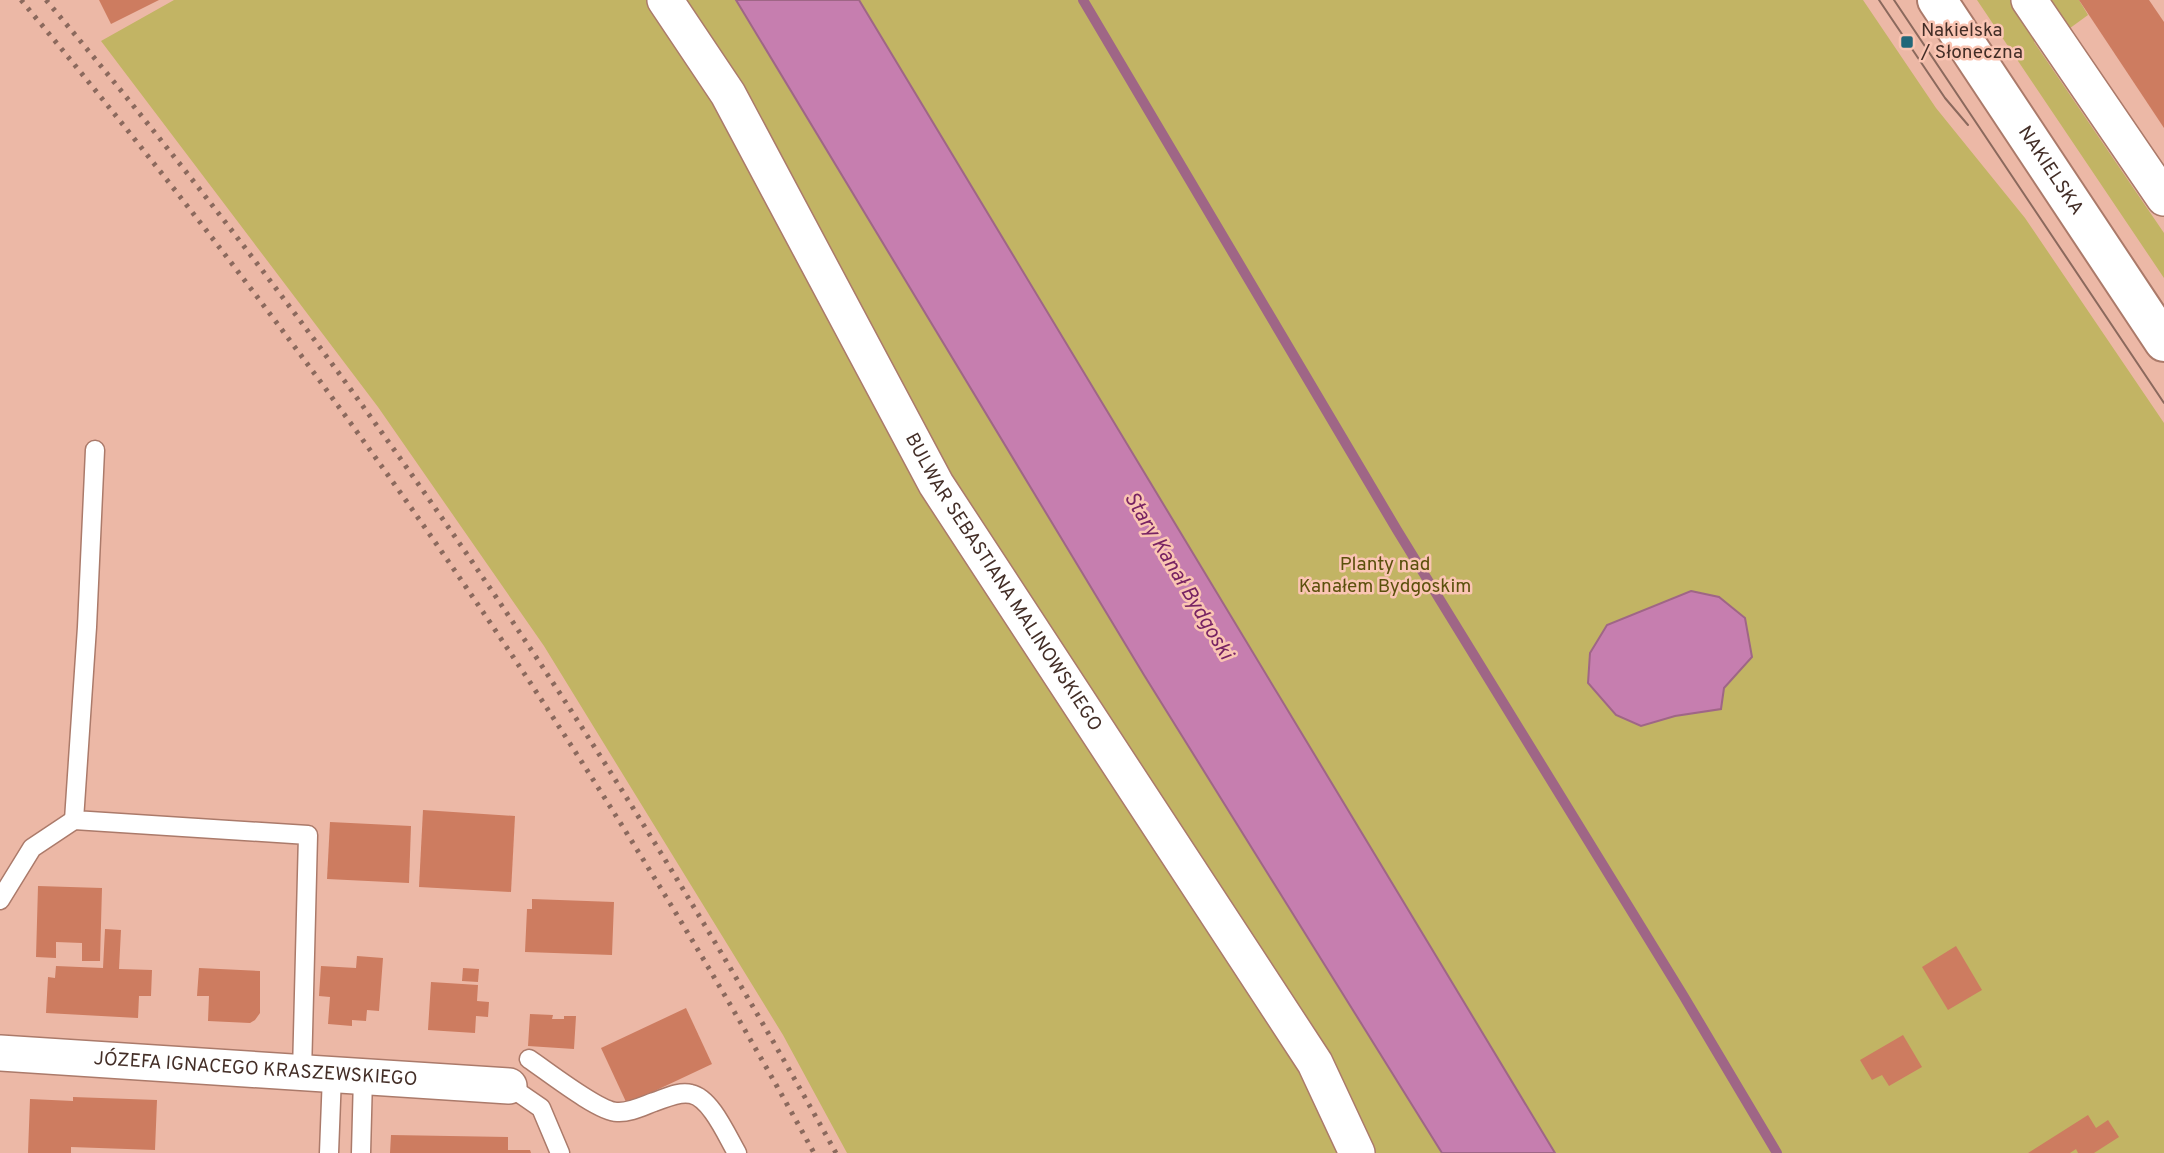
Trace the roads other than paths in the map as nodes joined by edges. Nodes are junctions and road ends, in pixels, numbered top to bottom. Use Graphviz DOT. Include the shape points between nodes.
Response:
graph roads {
  1 [pos="665,0"];
  2 [pos="1937,0"];
  3 [pos="2029,0"];
  4 [pos="2164,198"];
  5 [pos="2164,342"];
  6 [pos="95,450"];
  7 [pos="74,820"];
  8 [pos="0,900"];
  9 [pos="0,1052"];
  10 [pos="519,1073"];
  11 [pos="332,1075"];
  12 [pos="329,1153"];
  13 [pos="361,1153"];
  14 [pos="559,1153"];
  15 [pos="737,1153"];
  16 [pos="1357,1153"];
  1 -- 16 [label="street, BULWAR SEBASTIANA MALINOWSKIEGO" via="728,93 936,484 1315,1063"];
  2 -- 5 [label="main road, NAKIELSKA"];
  3 -- 4 [label="street"];
  6 -- 7 [label="lane"];
  7 -- 8 [label="lane" via="32,848"];
  7 -- 11 [label="lane" via="308,835"];
  9 -- 11 [label="street, JÓZEFA IGNACEGO KRASZEWSKIEGO"];
  10 -- 11 [label="street, JÓZEFA IGNACEGO KRASZEWSKIEGO"];
  10 -- 14 [label="lane" via="541,1108"];
  10 -- 15 [label="lane" via="617,1112 676,1094 692,1094 716,1116"];
  11 -- 12 [label="lane"];
  11 -- 13 [label="lane"];
}
